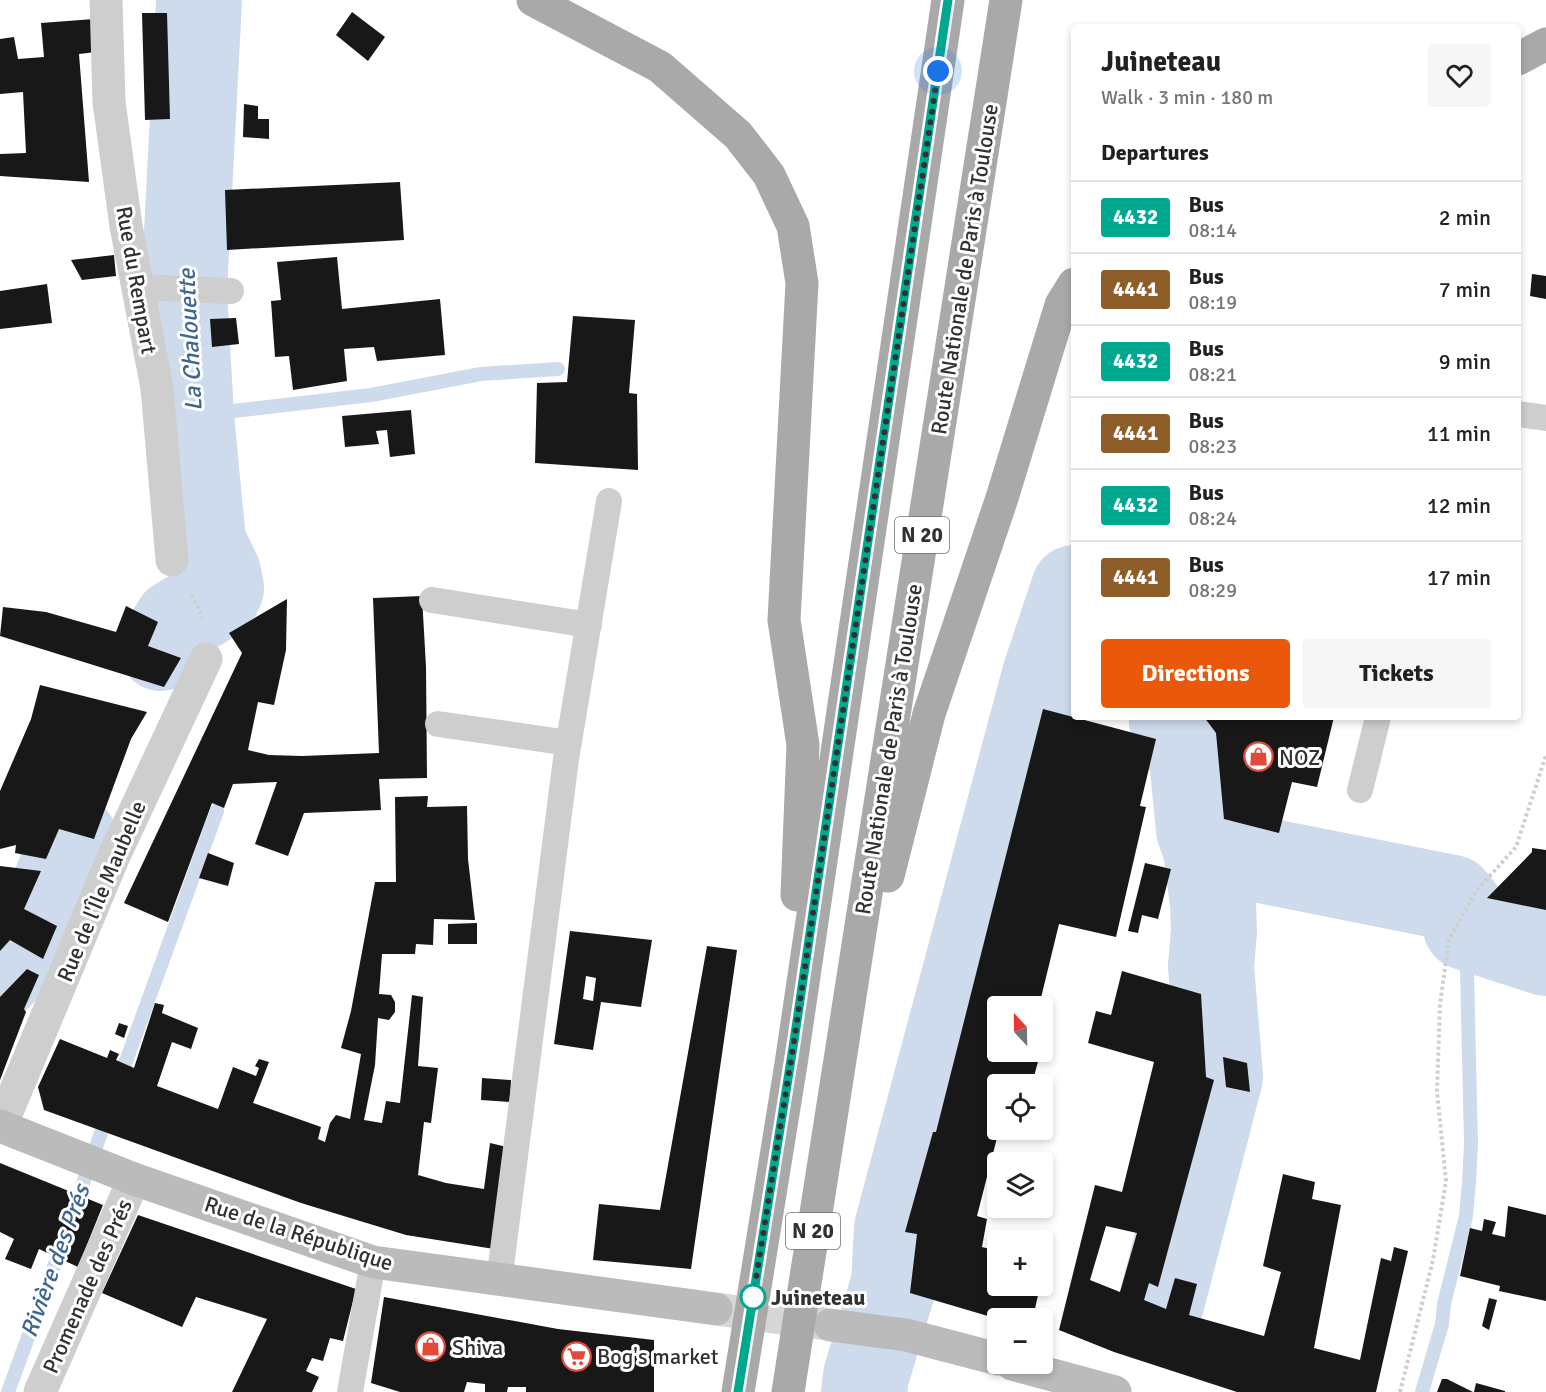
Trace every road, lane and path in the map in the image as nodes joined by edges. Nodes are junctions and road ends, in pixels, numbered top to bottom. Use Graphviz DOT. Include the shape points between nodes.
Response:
graph roads {
  1 [pos="106,0"];
  2 [pos="533,0"];
  3 [pos="948,0"];
  4 [pos="1006,0"];
  5 [pos="137,287"];
  6 [pos="1071,289"];
  7 [pos="231,291"];
  8 [pos="1521,414"];
  9 [pos="1546,418"];
  10 [pos="609,501"];
  11 [pos="172,560"];
  12 [pos="190,590"];
  13 [pos="432,600"];
  14 [pos="589,625"];
  15 [pos="207,627"];
  16 [pos="206,659"];
  17 [pos="1377,720"];
  18 [pos="438,724"];
  19 [pos="569,743"];
  20 [pos="1546,755"];
  21 [pos="1360,790"];
  22 [pos="791,1064"];
  23 [pos="838,1070"];
  24 [pos="0,1126"];
  25 [pos="134,1179"];
  26 [pos="373,1262"];
  27 [pos="500,1281"];
  28 [pos="716,1309"];
  29 [pos="840,1326"];
  30 [pos="987,1356"];
  31 [pos="1049,1374"];
  32 [pos="40,1392"];
  33 [pos="350,1392"];
  34 [pos="738,1392"];
  35 [pos="788,1392"];
  36 [pos="1115,1392"];
  37 [pos="1400,1392"];
  1 -- 5 [label="street, Rue du Rempart" via="110,102"];
  2 -- 22 [label="main road" via="660,67 738,135 769,175 793,226 802,283 784,620 803,745"];
  3 -- 22 [label="main road, N 20"];
  4 -- 23 [label="main road, Route Nationale de Paris à Toulouse / N 20"];
  5 -- 7 [label="lane"];
  5 -- 11 [label="street, Rue du Rempart" via="157,388"];
  6 -- 23 [label="main road" via="1061,305 1002,498 929,714"];
  8 -- 9 [label="lane"];
  10 -- 14 [label="lane"];
  12 -- 15 [label="path"];
  13 -- 14 [label="lane"];
  14 -- 19 [label="lane"];
  16 -- 24 [label="street, Rue de l'Île Maubelle" via="113,858"];
  17 -- 21 [label="lane"];
  18 -- 19 [label="lane"];
  19 -- 27 [label="lane"];
  20 -- 37 [label="path" via="1516,848 1477,890 1449,939 1440,1004 1437,1091 1446,1182 1434,1260"];
  22 -- 34 [label="main road, N 20"];
  23 -- 35 [label="main road, Route Nationale de Paris à Toulouse / N 20"];
  24 -- 25 [label="street, Rue de la République"];
  25 -- 26 [label="street, Rue de la République"];
  25 -- 32 [label="street, Promenade des Prés"];
  26 -- 27 [label="street, Rue de la République"];
  26 -- 33 [label="lane"];
  27 -- 28 [label="street, Rue de la République"];
  29 -- 30 [label="street" via="906,1335"];
  31 -- 36 [label="street"];
}
